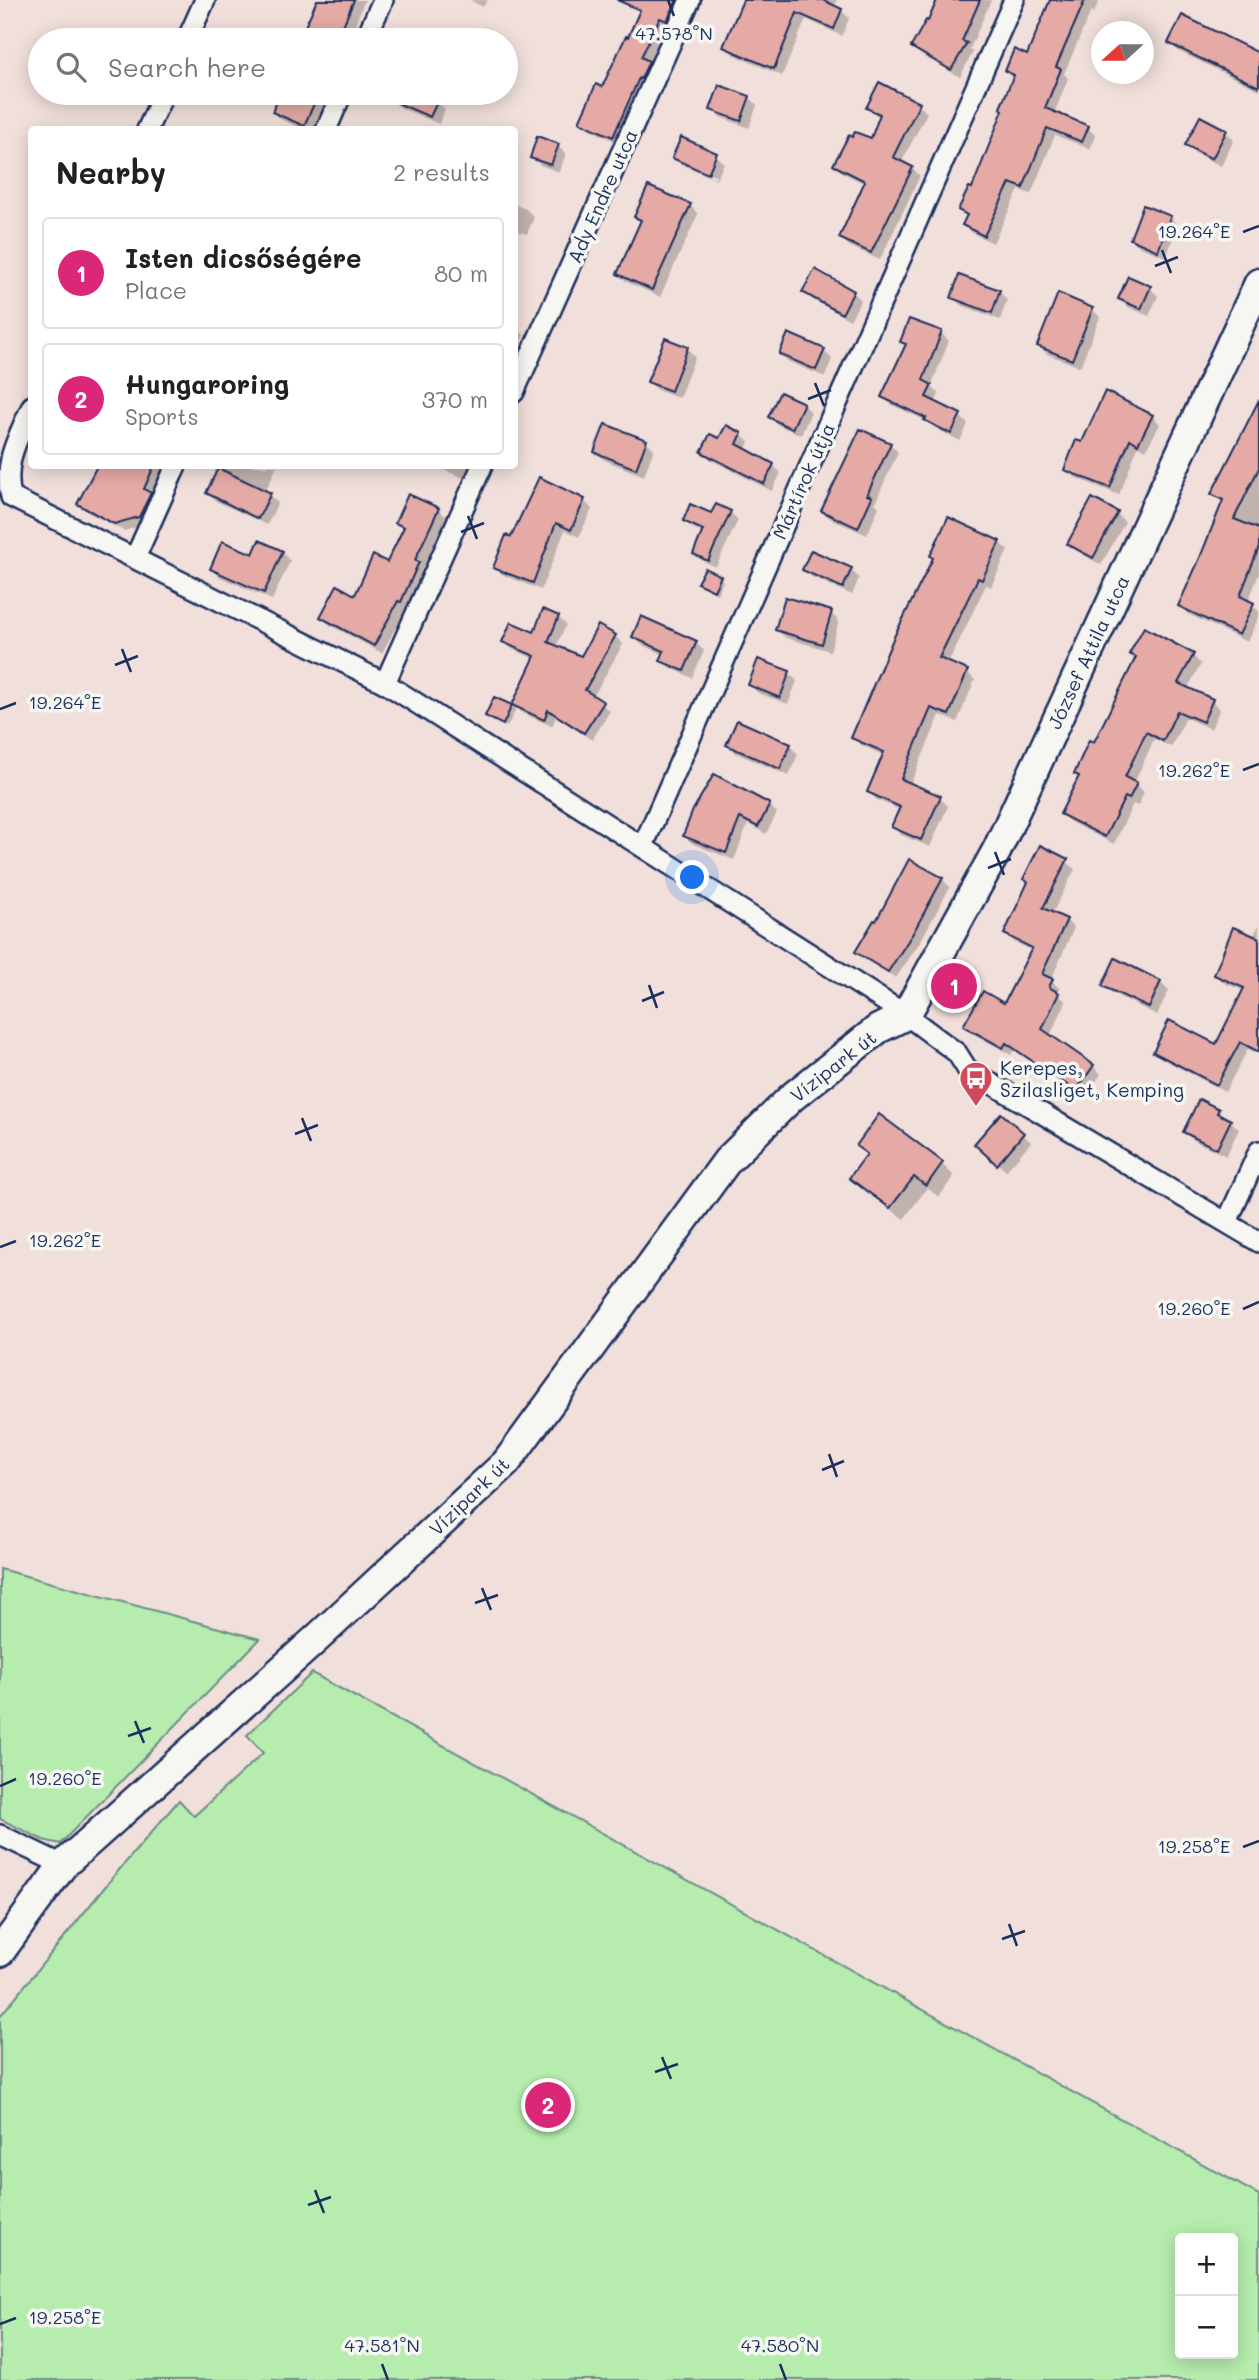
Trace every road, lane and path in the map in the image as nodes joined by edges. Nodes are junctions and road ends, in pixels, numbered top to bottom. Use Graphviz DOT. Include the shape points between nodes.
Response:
graph roads {
  1 [pos="205,0"];
  2 [pos="383,0"];
  3 [pos="690,0"];
  4 [pos="1014,0"];
  5 [pos="192,28"];
  6 [pos="370,28"];
  7 [pos="158,105"];
  8 [pos="337,105"];
  9 [pos="149,126"];
  10 [pos="328,126"];
  11 [pos="1259,283"];
  12 [pos="518,383"];
  13 [pos="28,415"];
  14 [pos="175,469"];
  15 [pos="481,469"];
  16 [pos="135,558"];
  17 [pos="385,683"];
  18 [pos="643,846"];
  19 [pos="906,1015"];
  20 [pos="1259,1151"];
  21 [pos="1227,1222"];
  22 [pos="1259,1242"];
  23 [pos="0,1835"];
  24 [pos="63,1865"];
  25 [pos="0,1952"];
  1 -- 5 [label="street"];
  2 -- 6 [label="street"];
  3 -- 12 [label="street, Ady Endre utca"];
  4 -- 18 [label="street, Mártírok útja"];
  7 -- 9 [label="street"];
  8 -- 10 [label="street"];
  11 -- 19 [label="street, József Attila utca" via="997,850"];
  13 -- 16 [label="street" via="9,460 11,497"];
  14 -- 16 [label="street"];
  15 -- 17 [label="street"];
  16 -- 17 [label="street"];
  17 -- 18 [label="street"];
  18 -- 19 [label="street"];
  19 -- 21 [label="street" via="957,1053 967,1069"];
  19 -- 24 [label="street, Vízipark út" via="878,1030 792,1097 727,1161 506,1463"];
  20 -- 21 [label="street"];
  21 -- 22 [label="street"];
  23 -- 24 [label="street"];
  24 -- 25 [label="street, Vízipark út"];
}
